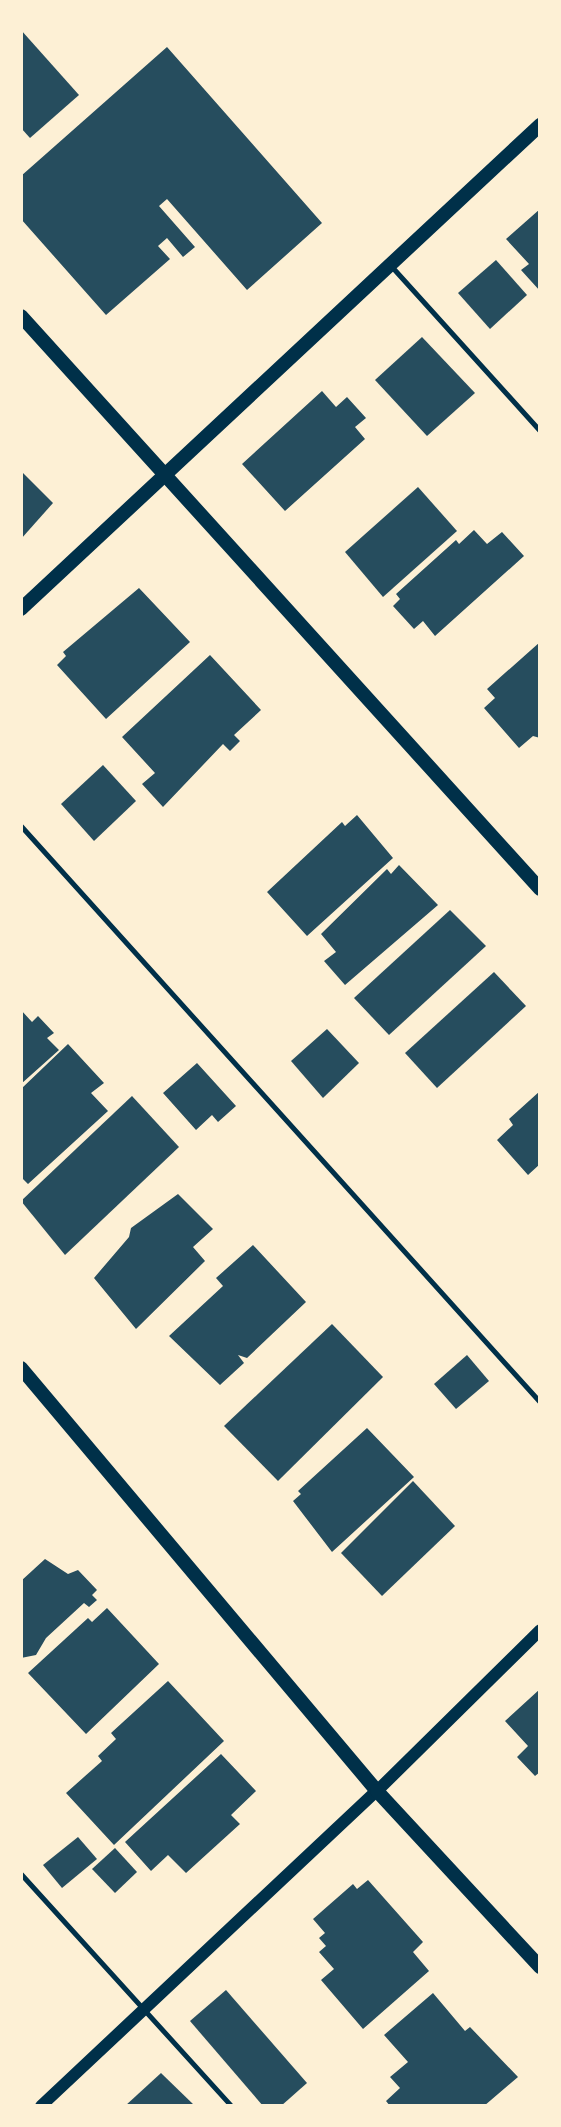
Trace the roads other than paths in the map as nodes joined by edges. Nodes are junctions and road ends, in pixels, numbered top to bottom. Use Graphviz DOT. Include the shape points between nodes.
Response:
graph roads {
  1 [pos="540,125"];
  2 [pos="389,264"];
  3 [pos="21,316"];
  4 [pos="540,431"];
  5 [pos="167,474"];
  6 [pos="21,609"];
  7 [pos="21,827"];
  8 [pos="540,889"];
  9 [pos="21,1368"];
  10 [pos="540,1402"];
  11 [pos="540,1630"];
  12 [pos="377,1791"];
  13 [pos="21,1874"];
  14 [pos="540,1967"];
  15 [pos="146,2009"];
  16 [pos="41,2106"];
  17 [pos="231,2106"];
  1 -- 2 [label="main road"];
  2 -- 4 [label="lane"];
  2 -- 5 [label="main road"];
  3 -- 5 [label="main road"];
  5 -- 6 [label="main road"];
  5 -- 8 [label="main road"];
  7 -- 10 [label="lane"];
  9 -- 12 [label="main road"];
  11 -- 12 [label="street"];
  12 -- 14 [label="main road"];
  12 -- 15 [label="street"];
  13 -- 15 [label="lane"];
  15 -- 16 [label="street"];
  15 -- 17 [label="lane"];
}
